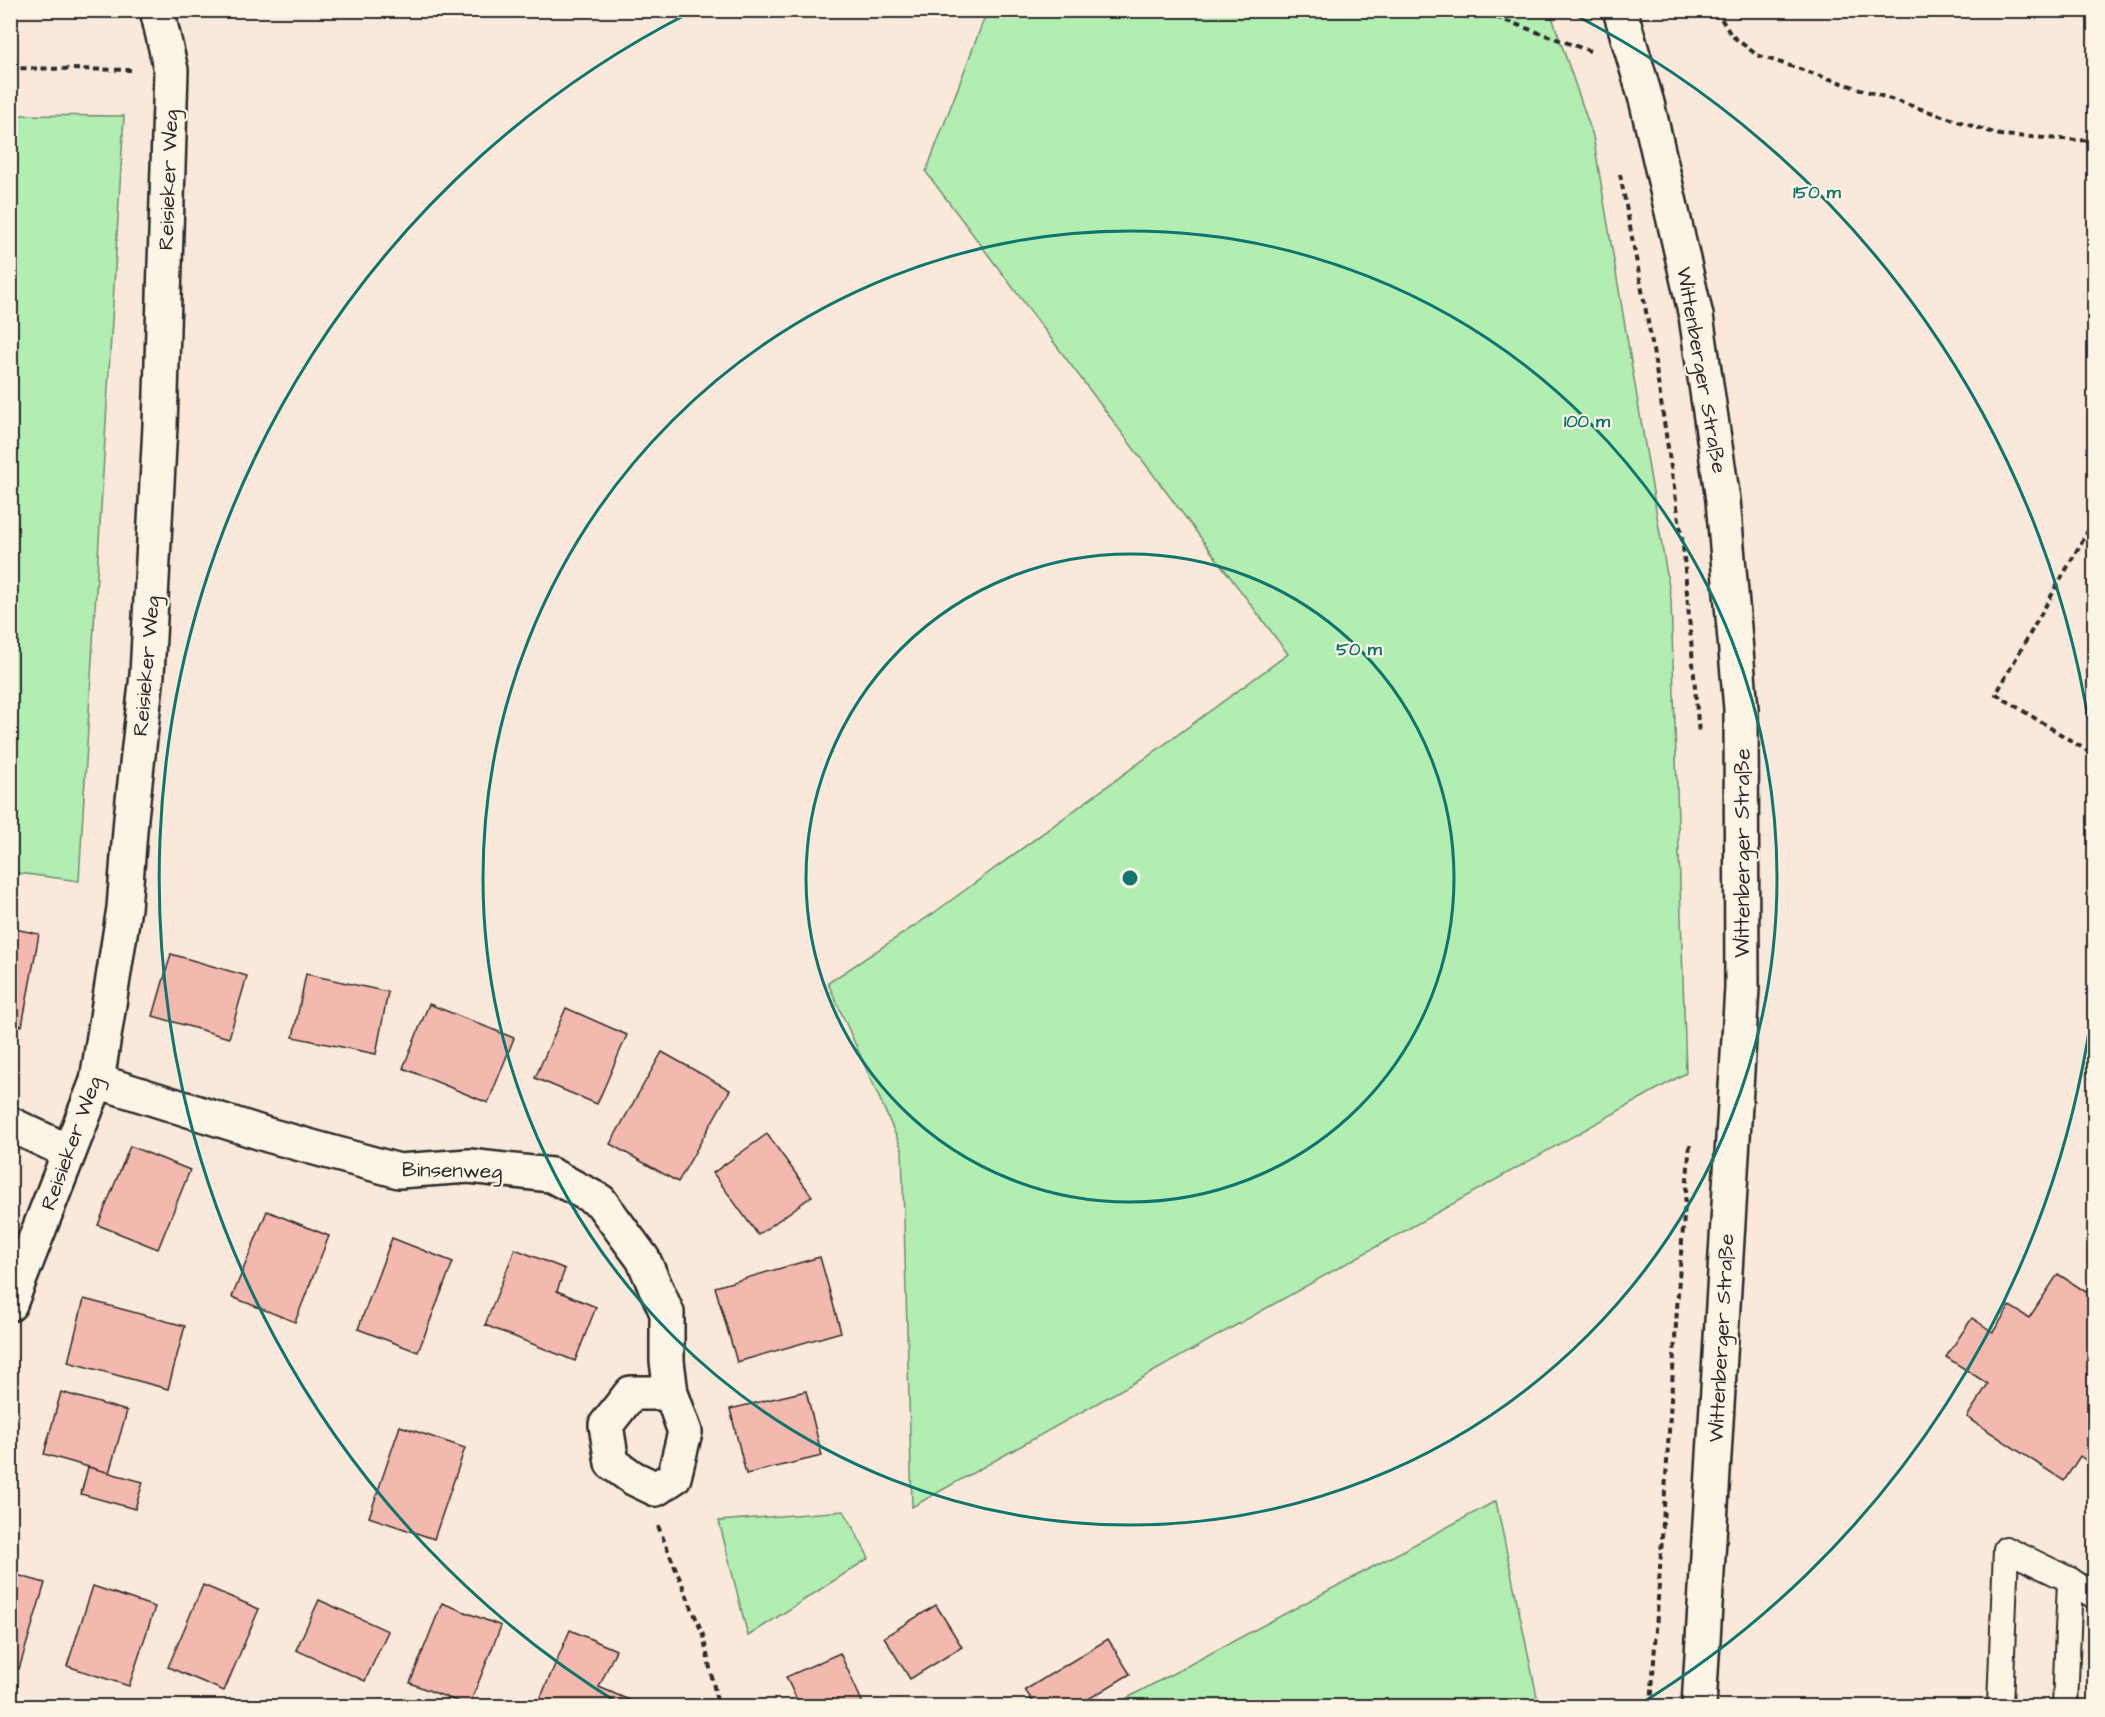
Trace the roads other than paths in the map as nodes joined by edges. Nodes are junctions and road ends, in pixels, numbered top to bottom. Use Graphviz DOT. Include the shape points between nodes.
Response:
graph roads {
  1 [pos="157,10"];
  2 [pos="1620,10"];
  3 [pos="97,1081"];
  4 [pos="10,1124"];
  5 [pos="69,1152"];
  6 [pos="10,1304"];
  7 [pos="671,1394"];
  8 [pos="2070,1580"];
  9 [pos="2094,1596"];
  10 [pos="1699,1707"];
  11 [pos="2000,1707"];
  12 [pos="2065,1707"];
  1 -- 3 [label="street, Reisieker Weg" via="171,70 160,426 147,675 124,908"];
  2 -- 10 [label="street, Wittenberger Straße" via="1647,103 1696,316 1723,500 1742,709 1742,988"];
  3 -- 5 [label="street, Reisieker Weg"];
  3 -- 7 [label="street, Binsenweg" via="399,1171 469,1166 551,1175 600,1201 643,1258 667,1313"];
  4 -- 5 [label="street"];
  5 -- 6 [label="street, Reisieker Weg"];
  7 -- 7 [label="street, Binsenweg" via="685,1432 674,1477 656,1489 612,1463 606,1425 631,1393"];
  8 -- 9 [label="lane"];
  8 -- 11 [label="lane" via="2006,1549"];
  8 -- 12 [label="lane"];
}
